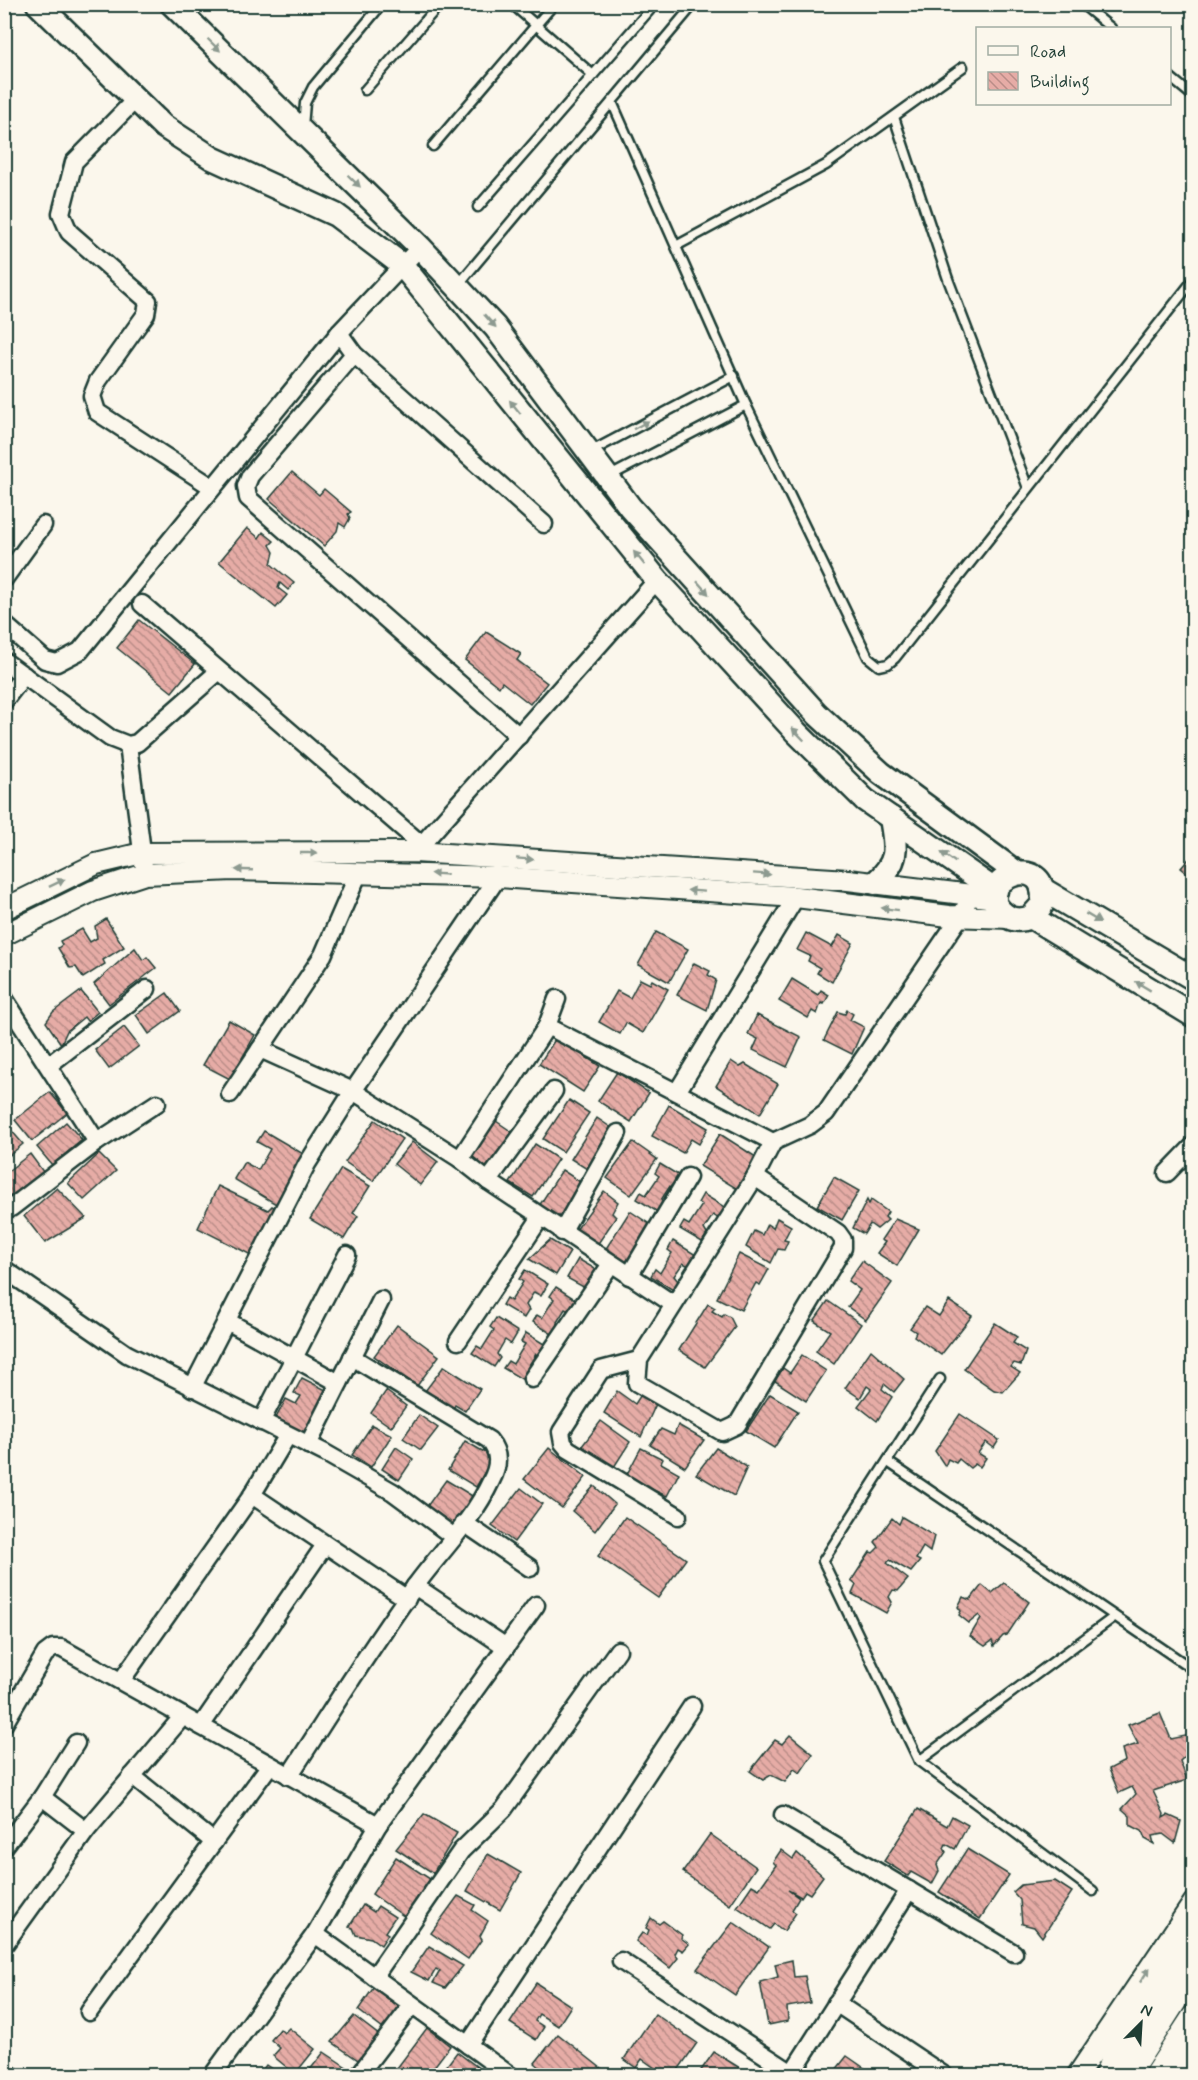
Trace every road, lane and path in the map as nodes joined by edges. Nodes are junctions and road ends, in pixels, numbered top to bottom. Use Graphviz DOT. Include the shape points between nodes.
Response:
graph roads {
  1 [pos="38,4"];
  2 [pos="172,4"];
  3 [pos="382,4"];
  4 [pos="440,4"];
  5 [pos="512,4"];
  6 [pos="554,4"];
  7 [pos="655,4"];
  8 [pos="694,4"];
  9 [pos="1083,4"];
  10 [pos="537,26"];
  11 [pos="1110,27"];
  12 [pos="963,67"];
  13 [pos="593,75"];
  14 [pos="1171,78"];
  15 [pos="365,90"];
  16 [pos="1194,98"];
  17 [pos="135,100"];
  18 [pos="612,102"];
  19 [pos="894,117"];
  20 [pos="303,132"];
  21 [pos="433,146"];
  22 [pos="478,207"];
  23 [pos="676,246"];
  24 [pos="420,247"];
  25 [pos="402,265"];
  26 [pos="1194,279"];
  27 [pos="457,285"];
  28 [pos="339,333"];
  29 [pos="354,354"];
  30 [pos="734,376"];
  31 [pos="746,405"];
  32 [pos="589,452"];
  33 [pos="606,478"];
  34 [pos="212,487"];
  35 [pos="1029,488"];
  36 [pos="544,524"];
  37 [pos="43,525"];
  38 [pos="4,579"];
  39 [pos="657,580"];
  40 [pos="142,604"];
  41 [pos="4,624"];
  42 [pos="4,661"];
  43 [pos="218,672"];
  44 [pos="24,675"];
  45 [pos="4,701"];
  46 [pos="519,736"];
  47 [pos="128,745"];
  48 [pos="891,818"];
  49 [pos="419,849"];
  50 [pos="142,853"];
  51 [pos="477,856"];
  52 [pos="359,872"];
  53 [pos="1017,873"];
  54 [pos="146,874"];
  55 [pos="466,876"];
  56 [pos="498,877"];
  57 [pos="875,883"];
  58 [pos="1042,889"];
  59 [pos="996,894"];
  60 [pos="971,895"];
  61 [pos="796,897"];
  62 [pos="4,909"];
  63 [pos="960,917"];
  64 [pos="1021,918"];
  65 [pos="4,935"];
  66 [pos="1194,979"];
  67 [pos="147,989"];
  68 [pos="4,998"];
  69 [pos="557,999"];
  70 [pos="1194,1016"];
  71 [pos="547,1026"];
  72 [pos="260,1049"];
  73 [pos="49,1065"];
  74 [pos="353,1091"];
  75 [pos="554,1091"];
  76 [pos="677,1092"];
  77 [pos="230,1094"];
  78 [pos="157,1103"];
  79 [pos="618,1133"];
  80 [pos="97,1142"];
  81 [pos="773,1142"];
  82 [pos="1194,1145"];
  83 [pos="460,1159"];
  84 [pos="1167,1173"];
  85 [pos="688,1177"];
  86 [pos="755,1177"];
  87 [pos="488,1182"];
  88 [pos="11,1208"];
  89 [pos="541,1217"];
  90 [pos="562,1232"];
  91 [pos="347,1255"];
  92 [pos="611,1264"];
  93 [pos="4,1269"];
  94 [pos="628,1276"];
  95 [pos="381,1300"];
  96 [pos="673,1305"];
  97 [pos="227,1321"];
  98 [pos="458,1341"];
  99 [pos="352,1357"];
  100 [pos="295,1359"];
  101 [pos="639,1360"];
  102 [pos="532,1379"];
  103 [pos="940,1379"];
  104 [pos="339,1383"];
  105 [pos="192,1388"];
  106 [pos="261,1422"];
  107 [pos="288,1435"];
  108 [pos="308,1445"];
  109 [pos="888,1462"];
  110 [pos="252,1495"];
  111 [pos="678,1516"];
  112 [pos="464,1523"];
  113 [pos="454,1537"];
  114 [pos="325,1545"];
  115 [pos="530,1568"];
  116 [pos="411,1592"];
  117 [pos="536,1605"];
  118 [pos="1114,1617"];
  119 [pos="506,1647"];
  120 [pos="618,1650"];
  121 [pos="1194,1670"];
  122 [pos="121,1681"];
  123 [pos="692,1706"];
  124 [pos="183,1716"];
  125 [pos="4,1724"];
  126 [pos="201,1726"];
  127 [pos="76,1743"];
  128 [pos="919,1761"];
  129 [pos="270,1765"];
  130 [pos="132,1776"];
  131 [pos="289,1776"];
  132 [pos="42,1797"];
  133 [pos="783,1815"];
  134 [pos="378,1825"];
  135 [pos="86,1831"];
  136 [pos="214,1842"];
  137 [pos="4,1847"];
  138 [pos="909,1890"];
  139 [pos="1093,1891"];
  140 [pos="1194,1902"];
  141 [pos="1194,1932"];
  142 [pos="315,1934"];
  143 [pos="4,1945"];
  144 [pos="1014,1953"];
  145 [pos="621,1961"];
  146 [pos="1194,1968"];
  147 [pos="374,1977"];
  148 [pos="836,2003"];
  149 [pos="412,2004"];
  150 [pos="90,2012"];
  151 [pos="1194,2019"];
  152 [pos="468,2044"];
  153 [pos="1194,2058"];
  154 [pos="491,2070"];
  155 [pos="4,2071"];
  156 [pos="791,2074"];
  157 [pos="12,2076"];
  158 [pos="212,2076"];
  159 [pos="358,2076"];
  160 [pos="511,2076"];
  161 [pos="945,2076"];
  162 [pos="1077,2076"];
  163 [pos="1108,2076"];
  164 [pos="1125,2076"];
  165 [pos="1157,2076"];
  166 [pos="1183,2076"];
  1 -- 17 [label="main road"];
  2 -- 20 [label="main road, one-way"];
  3 -- 20 [label="lane" via="313,87 305,103"];
  4 -- 15 [label="lane"];
  5 -- 10 [label="lane"];
  6 -- 10 [label="lane"];
  7 -- 13 [label="lane"];
  8 -- 18 [label="lane"];
  9 -- 11 [label="lane"];
  10 -- 13 [label="lane"];
  10 -- 21 [label="lane"];
  12 -- 19 [label="lane"];
  13 -- 22 [label="lane"];
  14 -- 16 [label="lane"];
  17 -- 25 [label="main road" via="163,126 212,158 336,215"];
  17 -- 34 [label="street" via="74,162 61,213 69,232 148,301 146,314 98,381 92,396 97,412"];
  18 -- 23 [label="lane"];
  18 -- 27 [label="lane"];
  19 -- 23 [label="lane" via="826,165"];
  19 -- 35 [label="lane" via="948,279"];
  20 -- 24 [label="main road, one-way"];
  23 -- 30 [label="lane"];
  24 -- 25 [label="street"];
  24 -- 27 [label="main road"];
  25 -- 28 [label="street"];
  39 -- 25 [label="main road, one-way"];
  26 -- 35 [label="lane"];
  27 -- 32 [label="main road, one-way" via="495,327"];
  28 -- 29 [label="street"];
  28 -- 34 [label="street"];
  29 -- 36 [label="street"];
  29 -- 46 [label="street" via="250,476 246,486 248,498"];
  30 -- 31 [label="lane"];
  32 -- 30 [label="lane, one-way"];
  31 -- 33 [label="lane"];
  31 -- 35 [label="lane" via="868,657 879,666 895,658"];
  32 -- 33 [label="main road"];
  33 -- 53 [label="main road, one-way" via="817,714 880,773"];
  34 -- 41 [label="street" via="80,651 57,663 45,660"];
  37 -- 38 [label="street"];
  39 -- 46 [label="street"];
  48 -- 39 [label="main road, one-way" via="865,801 796,732"];
  40 -- 43 [label="street"];
  42 -- 44 [label="street"];
  43 -- 47 [label="street" via="137,743"];
  43 -- 49 [label="street"];
  44 -- 45 [label="street"];
  44 -- 47 [label="street" via="110,738"];
  46 -- 49 [label="street"];
  47 -- 50 [label="street"];
  48 -- 57 [label="main road" via="895,855"];
  59 -- 48 [label="main road, one-way"];
  50 -- 49 [label="street, one-way"];
  49 -- 51 [label="street"];
  50 -- 54 [label="street"];
  62 -- 50 [label="street, one-way" via="96,864"];
  51 -- 55 [label="street"];
  51 -- 57 [label="street, one-way"];
  52 -- 54 [label="street, one-way" via="233,870"];
  55 -- 52 [label="street, one-way"];
  52 -- 72 [label="street" via="323,955"];
  53 -- 58 [label="main road" via="1032,876"];
  53 -- 59 [label="main road" via="1004,879"];
  54 -- 65 [label="street" via="93,891"];
  55 -- 56 [label="street"];
  61 -- 56 [label="street, one-way"];
  56 -- 74 [label="street"];
  57 -- 60 [label="street"];
  58 -- 64 [label="main road" via="1042,905"];
  58 -- 66 [label="main road, one-way"];
  59 -- 60 [label="street"];
  59 -- 64 [label="main road" via="1001,911"];
  60 -- 63 [label="street"];
  63 -- 61 [label="street, one-way"];
  61 -- 76 [label="street"];
  63 -- 64 [label="street"];
  63 -- 81 [label="street" via="826,1113"];
  70 -- 64 [label="main road, one-way"];
  67 -- 73 [label="street"];
  68 -- 73 [label="street"];
  69 -- 71 [label="street"];
  71 -- 76 [label="street"];
  71 -- 83 [label="street"];
  72 -- 74 [label="street"];
  72 -- 77 [label="street"];
  73 -- 80 [label="street"];
  74 -- 83 [label="street"];
  74 -- 97 [label="street" via="307,1164"];
  75 -- 87 [label="street"];
  76 -- 81 [label="street"];
  78 -- 80 [label="street"];
  79 -- 90 [label="street"];
  80 -- 88 [label="street"];
  81 -- 86 [label="street"];
  82 -- 84 [label="street"];
  83 -- 87 [label="street"];
  85 -- 94 [label="street"];
  86 -- 96 [label="street"];
  86 -- 101 [label="street" via="838,1233 843,1248 737,1425 715,1431 637,1383"];
  87 -- 89 [label="street"];
  89 -- 90 [label="street"];
  89 -- 98 [label="street"];
  90 -- 92 [label="street"];
  91 -- 100 [label="street"];
  92 -- 94 [label="street"];
  92 -- 102 [label="street"];
  93 -- 105 [label="street" via="127,1354"];
  94 -- 96 [label="street"];
  95 -- 99 [label="street"];
  96 -- 101 [label="street"];
  97 -- 100 [label="street"];
  97 -- 105 [label="street"];
  99 -- 104 [label="street"];
  99 -- 112 [label="street" via="496,1447 498,1461 491,1482"];
  100 -- 104 [label="street"];
  100 -- 106 [label="street"];
  101 -- 111 [label="street" via="602,1370 561,1437 568,1449"];
  103 -- 109 [label="lane"];
  104 -- 108 [label="street"];
  105 -- 106 [label="street"];
  106 -- 107 [label="street"];
  107 -- 108 [label="street"];
  107 -- 110 [label="street"];
  108 -- 113 [label="street" via="393,1492"];
  109 -- 118 [label="lane"];
  109 -- 128 [label="lane" via="823,1561"];
  110 -- 114 [label="street"];
  110 -- 122 [label="street"];
  112 -- 113 [label="street"];
  112 -- 115 [label="street"];
  113 -- 116 [label="street"];
  114 -- 116 [label="street"];
  114 -- 126 [label="street"];
  116 -- 119 [label="street"];
  116 -- 131 [label="street"];
  117 -- 119 [label="street"];
  118 -- 121 [label="lane"];
  118 -- 128 [label="lane"];
  119 -- 134 [label="street"];
  120 -- 147 [label="street" via="504,1809 460,1851"];
  122 -- 124 [label="street"];
  122 -- 125 [label="street" via="61,1648 52,1648"];
  123 -- 152 [label="street"];
  124 -- 126 [label="street"];
  124 -- 130 [label="street"];
  126 -- 129 [label="street"];
  127 -- 132 [label="street"];
  128 -- 139 [label="lane"];
  129 -- 131 [label="street"];
  129 -- 136 [label="street"];
  130 -- 135 [label="street"];
  130 -- 136 [label="street"];
  131 -- 134 [label="street"];
  132 -- 135 [label="street"];
  132 -- 137 [label="street"];
  133 -- 138 [label="street"];
  134 -- 142 [label="street"];
  135 -- 143 [label="street"];
  136 -- 150 [label="street"];
  138 -- 144 [label="street"];
  138 -- 148 [label="street"];
  162 -- 140 [label="street, one-way"];
  141 -- 163 [label="main road" via="1117,2049"];
  142 -- 147 [label="street"];
  142 -- 158 [label="street"];
  145 -- 156 [label="street"];
  146 -- 164 [label="main road"];
  147 -- 149 [label="street"];
  148 -- 156 [label="street"];
  148 -- 161 [label="street"];
  149 -- 152 [label="street"];
  149 -- 159 [label="street"];
  151 -- 165 [label="main road"];
  152 -- 154 [label="street"];
  153 -- 166 [label="street"];
  154 -- 160 [label="street"];
  155 -- 157 [label="street"];
}
